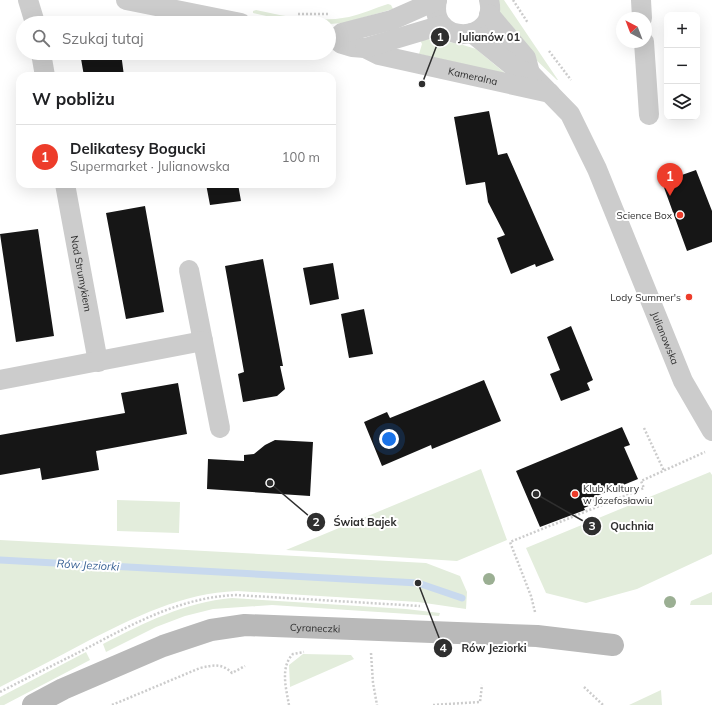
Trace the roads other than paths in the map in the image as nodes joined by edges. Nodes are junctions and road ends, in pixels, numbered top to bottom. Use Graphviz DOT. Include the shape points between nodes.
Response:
graph roads {
  1 [pos="28,0"];
  2 [pos="126,0"];
  3 [pos="437,0"];
  4 [pos="641,0"];
  5 [pos="489,7"];
  6 [pos="642,12"];
  7 [pos="33,16"];
  8 [pos="206,16"];
  9 [pos="442,25"];
  10 [pos="472,33"];
  11 [pos="336,37"];
  12 [pos="336,41"];
  13 [pos="365,48"];
  14 [pos="644,48"];
  15 [pos="42,60"];
  16 [pos="44,72"];
  17 [pos="530,73"];
  18 [pos="550,93"];
  19 [pos="648,115"];
  20 [pos="66,188"];
  21 [pos="189,270"];
  22 [pos="203,341"];
  23 [pos="98,362"];
  24 [pos="0,380"];
  25 [pos="220,428"];
  26 [pos="712,430"];
  27 [pos="613,645"];
  28 [pos="33,705"];
  1 -- 7 [label="street"];
  2 -- 8 [label="street"];
  3 -- 9 [label="street" via="436,13"];
  3 -- 11 [label="street" via="392,20"];
  4 -- 6 [label="street"];
  5 -- 10 [label="street" via="483,26"];
  5 -- 17 [label="street" via="526,58"];
  9 -- 10 [label="street" via="457,34"];
  9 -- 13 [label="street"];
  10 -- 17 [label="street" via="515,68"];
  12 -- 13 [label="street, Kameralna"];
  13 -- 18 [label="street, Kameralna" via="379,55"];
  14 -- 19 [label="street"];
  15 -- 16 [label="street"];
  17 -- 18 [label="street, Julianowska"];
  18 -- 26 [label="street, Julianowska" via="570,114 578,128 683,381"];
  20 -- 23 [label="street, Nad Strumykiem"];
  21 -- 22 [label="street"];
  22 -- 23 [label="street"];
  22 -- 25 [label="street"];
  23 -- 24 [label="street"];
  27 -- 28 [label="street, Cyraneczki" via="537,636 245,625 211,630 163,646 63,689"];
}
